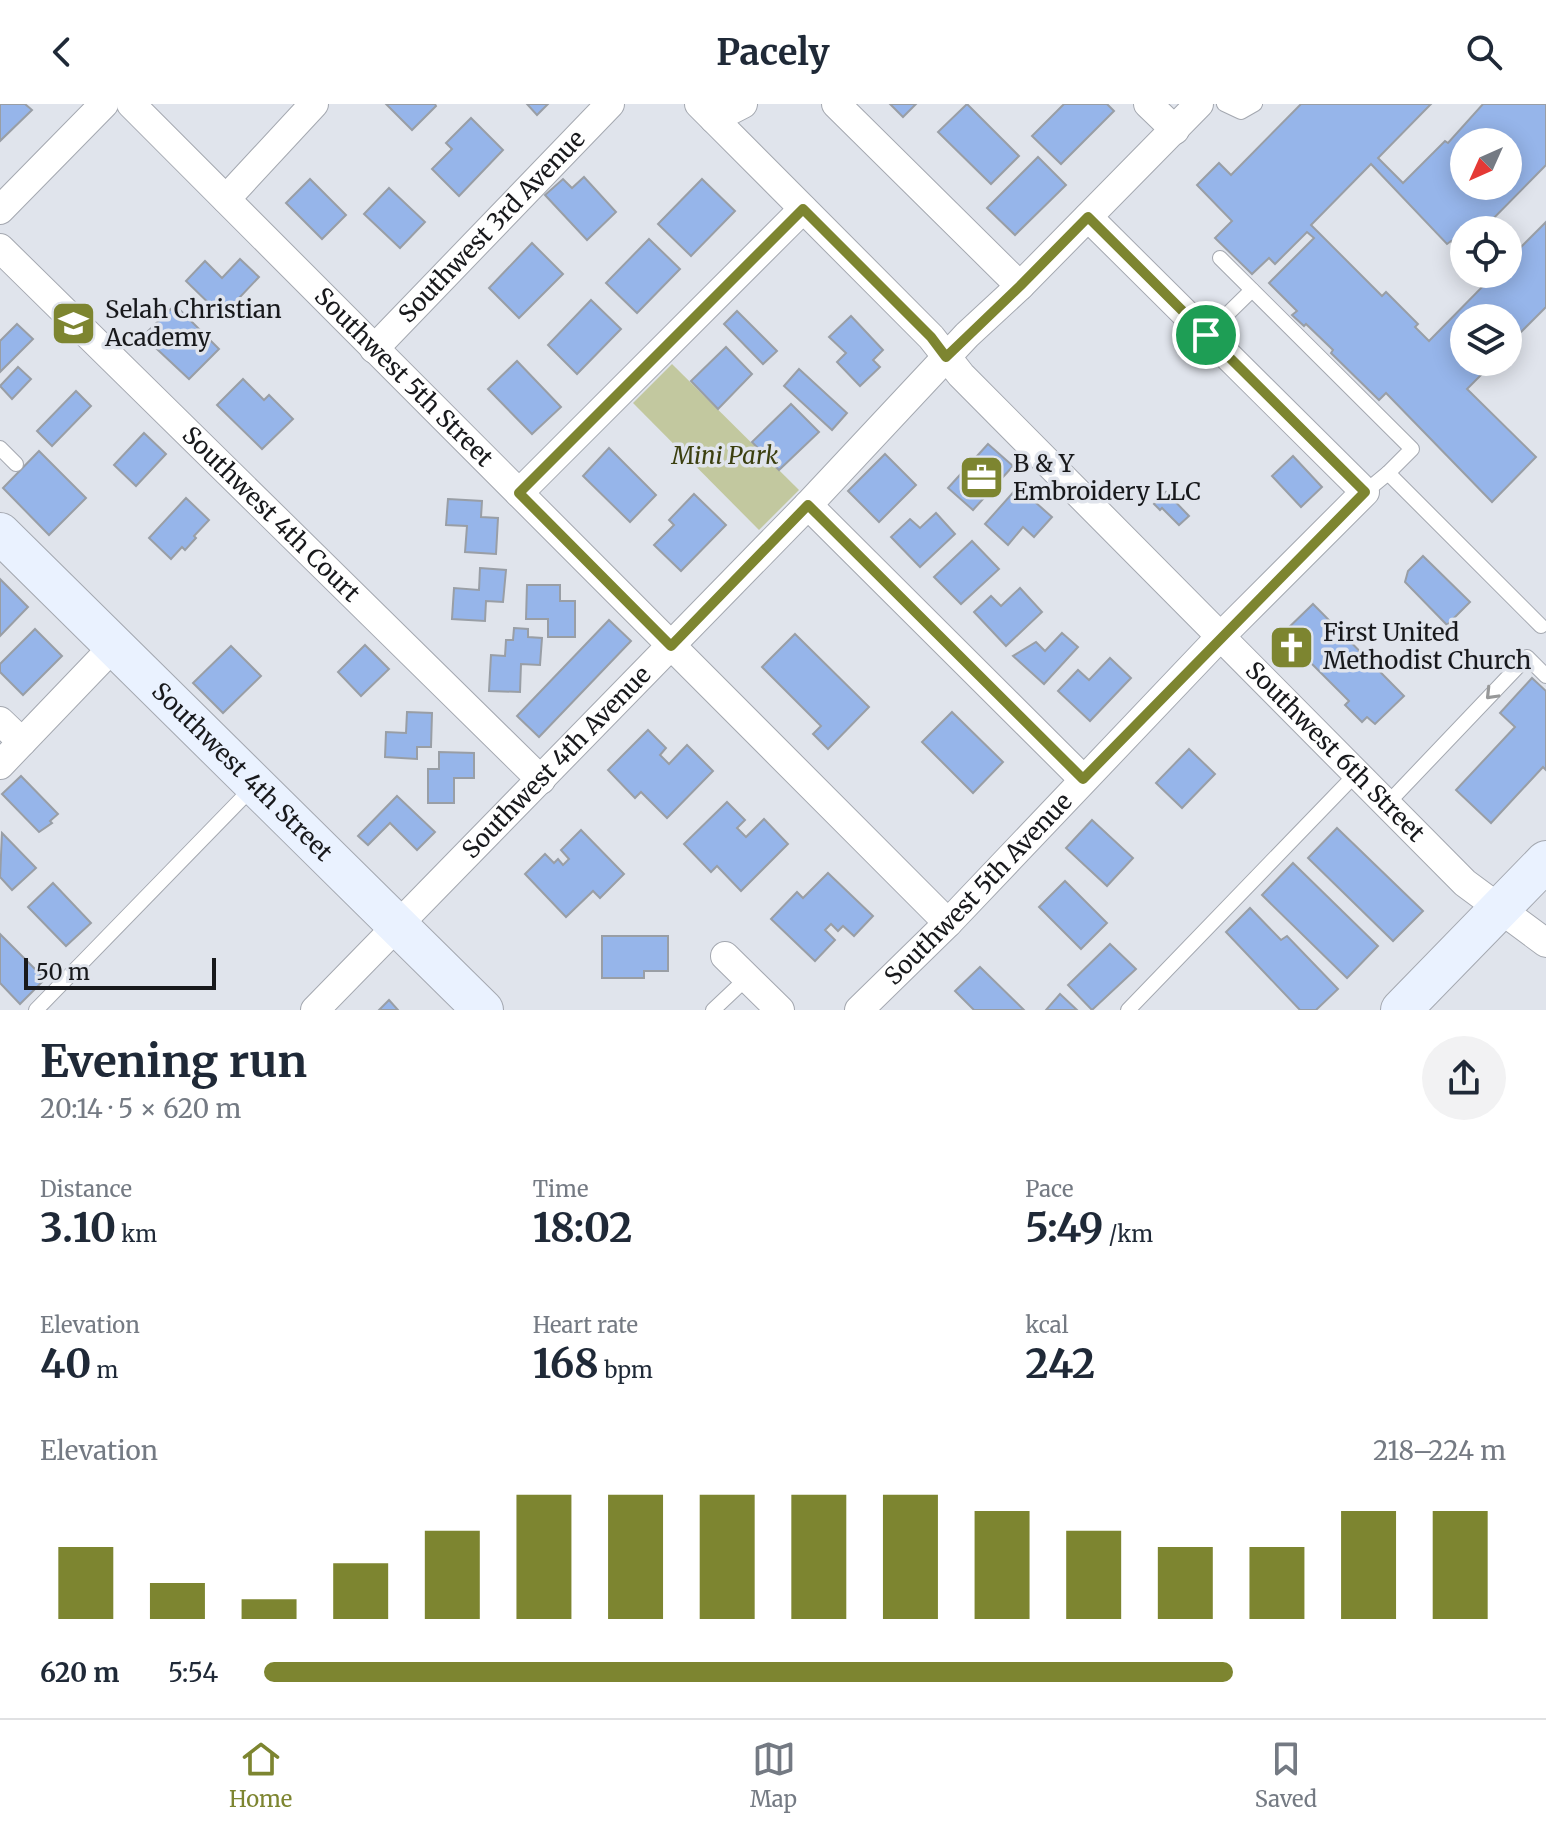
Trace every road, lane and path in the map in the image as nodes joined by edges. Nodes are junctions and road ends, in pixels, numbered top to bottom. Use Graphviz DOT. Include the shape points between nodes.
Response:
graph roads {
  1 [pos="104,104"];
  2 [pos="131,104"];
  3 [pos="314,104"];
  4 [pos="610,104"];
  5 [pos="743,104"];
  6 [pos="836,104"];
  7 [pos="1148,104"];
  8 [pos="1199,104"];
  9 [pos="1224,104"];
  10 [pos="1255,104"];
  11 [pos="706,112"];
  12 [pos="1175,130"];
  13 [pos="226,199"];
  14 [pos="803,209"];
  15 [pos="0,210"];
  16 [pos="1088,217"];
  17 [pos="0,248"];
  18 [pos="1220,258"];
  19 [pos="1020,286"];
  20 [pos="1252,290"];
  21 [pos="1206,335"];
  22 [pos="374,349"];
  23 [pos="946,357"];
  24 [pos="0,448"];
  25 [pos="16,464"];
  26 [pos="1388,473"];
  27 [pos="1365,492"];
  28 [pos="519,493"];
  29 [pos="808,505"];
  30 [pos="0,533"];
  31 [pos="1541,626"];
  32 [pos="1220,637"];
  33 [pos="114,646"];
  34 [pos="671,646"];
  35 [pos="1546,676"];
  36 [pos="0,721"];
  37 [pos="22,742"];
  38 [pos="0,765"];
  39 [pos="1356,774"];
  40 [pos="1083,779"];
  41 [pos="541,780"];
  42 [pos="255,785"];
  43 [pos="1387,804"];
  44 [pos="1546,861"];
  45 [pos="1500,908"];
  46 [pos="948,923"];
  47 [pos="399,926"];
  48 [pos="1546,943"];
  49 [pos="725,956"];
  50 [pos="747,978"];
  51 [pos="36,1010"];
  52 [pos="315,1010"];
  53 [pos="483,1010"];
  54 [pos="713,1010"];
  55 [pos="780,1010"];
  56 [pos="859,1010"];
  57 [pos="1128,1010"];
  58 [pos="1401,1010"];
  1 -- 15 [label="street"];
  2 -- 13 [label="street, Southwest 5th Street"];
  3 -- 13 [label="street"];
  4 -- 22 [label="street, Southwest 3rd Avenue"];
  5 -- 11 [label="street"];
  6 -- 19 [label="street"];
  7 -- 12 [label="street"];
  8 -- 12 [label="street, Southwest 4th Avenue"];
  9 -- 10 [label="lane" via="1241,112"];
  11 -- 14 [label="street, Southwest 6th Street"];
  12 -- 16 [label="street, Southwest 4th Avenue"];
  13 -- 22 [label="street, Southwest 5th Street"];
  14 -- 23 [label="street, Southwest 6th Street"];
  14 -- 28 [label="street"];
  16 -- 19 [label="street, Southwest 4th Avenue"];
  16 -- 21 [label="street"];
  17 -- 41 [label="street, Southwest 4th Court"];
  18 -- 20 [label="lane"];
  19 -- 23 [label="street, Southwest 4th Avenue"];
  20 -- 21 [label="lane"];
  20 -- 26 [label="lane" via="1412,449"];
  21 -- 27 [label="street"];
  22 -- 28 [label="street, Southwest 5th Street"];
  23 -- 29 [label="street, Southwest 4th Avenue"];
  23 -- 32 [label="street, Southwest 6th Street"];
  24 -- 25 [label="lane"];
  26 -- 27 [label="lane"];
  26 -- 31 [label="lane"];
  27 -- 32 [label="street, Southwest 5th Avenue"];
  28 -- 34 [label="street, Southwest 5th Street"];
  29 -- 34 [label="street, Southwest 4th Avenue"];
  29 -- 40 [label="street"];
  30 -- 33 [label="street, Southwest 4th Street"];
  32 -- 39 [label="street, Southwest 6th Street"];
  32 -- 40 [label="street, Southwest 5th Avenue"];
  33 -- 37 [label="street"];
  33 -- 42 [label="street, Southwest 4th Street"];
  34 -- 41 [label="street, Southwest 4th Avenue"];
  34 -- 46 [label="street, Southwest 5th Street"];
  35 -- 43 [label="lane, one-way" via="1527,657"];
  36 -- 37 [label="street"];
  37 -- 38 [label="street"];
  39 -- 43 [label="street, Southwest 6th Street"];
  39 -- 57 [label="lane"];
  40 -- 46 [label="street, Southwest 5th Avenue"];
  41 -- 47 [label="street, Southwest 4th Avenue"];
  42 -- 47 [label="street, Southwest 4th Street"];
  42 -- 51 [label="lane"];
  43 -- 45 [label="street, Southwest 6th Street" via="1465,883"];
  44 -- 45 [label="street"];
  45 -- 48 [label="street, Southwest 6th Street"];
  45 -- 58 [label="street"];
  46 -- 56 [label="street, Southwest 5th Avenue"];
  47 -- 52 [label="street, Southwest 4th Avenue"];
  47 -- 53 [label="street, Southwest 4th Street"];
  49 -- 50 [label="street"];
  50 -- 54 [label="lane"];
  50 -- 55 [label="street"];
}
